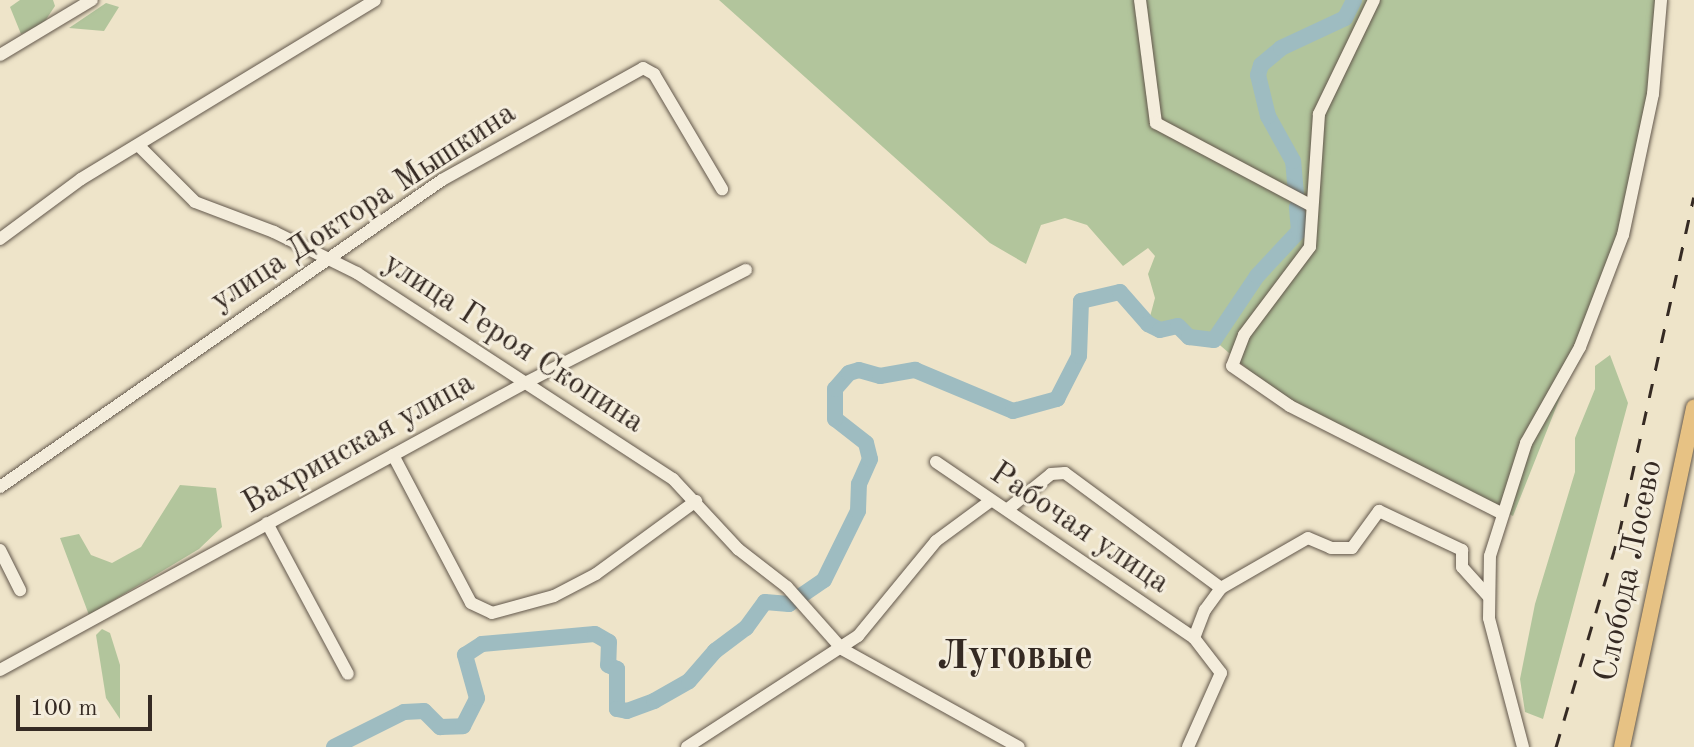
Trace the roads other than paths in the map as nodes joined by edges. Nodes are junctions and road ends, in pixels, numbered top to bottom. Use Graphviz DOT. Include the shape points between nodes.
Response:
graph roads {
  1 [pos="92,0"];
  2 [pos="375,0"];
  3 [pos="1140,0"];
  4 [pos="1374,0"];
  5 [pos="1661,0"];
  6 [pos="75,5"];
  7 [pos="0,55"];
  8 [pos="139,146"];
  9 [pos="722,189"];
  10 [pos="1310,205"];
  11 [pos="0,239"];
  12 [pos="325,256"];
  13 [pos="746,270"];
  14 [pos="527,382"];
  15 [pos="1694,408"];
  16 [pos="393,455"];
  17 [pos="936,462"];
  18 [pos="0,487"];
  19 [pos="696,501"];
  20 [pos="989,502"];
  21 [pos="1008,509"];
  22 [pos="1501,513"];
  23 [pos="267,523"];
  24 [pos="0,550"];
  25 [pos="1221,588"];
  26 [pos="20,590"];
  27 [pos="1488,596"];
  28 [pos="1194,638"];
  29 [pos="842,649"];
  30 [pos="0,670"];
  31 [pos="348,674"];
  32 [pos="687,747"];
  33 [pos="1019,747"];
  34 [pos="1188,747"];
  35 [pos="1523,747"];
  36 [pos="1622,747"];
  1 -- 6 [label="street"];
  2 -- 8 [label="street"];
  3 -- 10 [label="street" via="1156,123"];
  4 -- 10 [label="street" via="1319,114"];
  5 -- 22 [label="street" via="1653,94 1623,235 1580,347 1537,420"];
  6 -- 7 [label="street"];
  8 -- 11 [label="street" via="81,179"];
  8 -- 12 [label="street, улица Героя Скопина" via="195,202"];
  9 -- 12 [label="street, улица Доктора Мышкина" via="654,74 643,68 442,180"];
  10 -- 22 [label="street" via="1310,247 1244,335 1232,366 1290,406"];
  12 -- 14 [label="street, улица Героя Скопина"];
  12 -- 18 [label="street, улица Доктора Мышкина"];
  13 -- 14 [label="street, Вахринская улица"];
  14 -- 16 [label="street, Вахринская улица"];
  14 -- 19 [label="street, улица Героя Скопина" via="673,479"];
  15 -- 36 [label="main road, Слобода Лосево"];
  16 -- 19 [label="street" via="471,603 492,613 544,599 596,574"];
  16 -- 23 [label="street, Вахринская улица"];
  17 -- 20 [label="street, Рабочая улица"];
  19 -- 29 [label="street, улица Героя Скопина"];
  20 -- 21 [label="street, Рабочая улица"];
  20 -- 29 [label="street" via="936,541"];
  21 -- 25 [label="street" via="1051,474 1065,473"];
  21 -- 28 [label="street, Рабочая улица"];
  22 -- 27 [label="street"];
  23 -- 30 [label="street, Вахринская улица"];
  23 -- 31 [label="street"];
  24 -- 26 [label="street"];
  25 -- 27 [label="street" via="1308,538 1331,548 1352,548 1379,511 1462,550 1462,567"];
  25 -- 28 [label="street"];
  27 -- 35 [label="street"];
  28 -- 34 [label="street, Рабочая улица" via="1221,673"];
  29 -- 32 [label="street"];
  29 -- 33 [label="street, улица Героя Скопина"];
}
